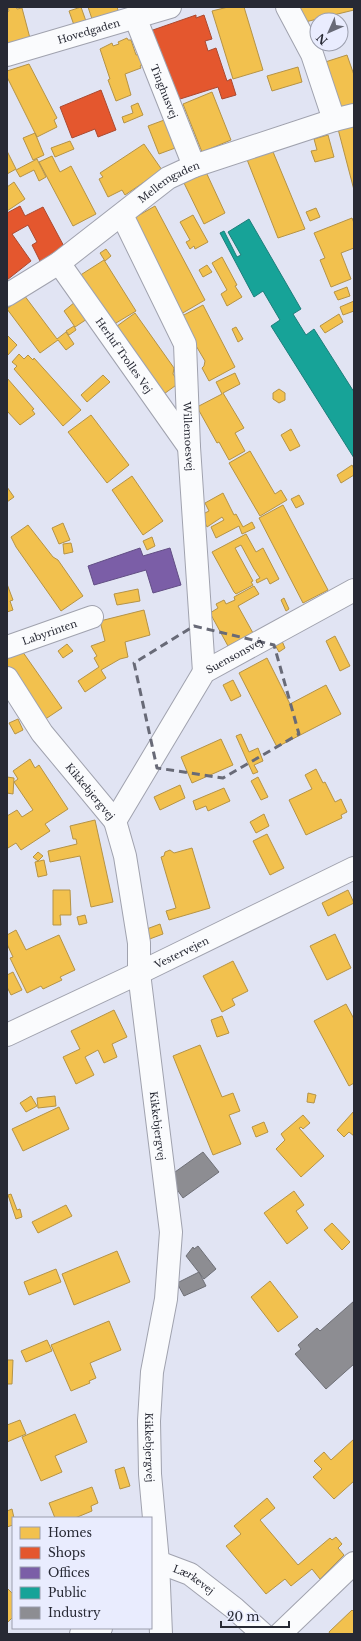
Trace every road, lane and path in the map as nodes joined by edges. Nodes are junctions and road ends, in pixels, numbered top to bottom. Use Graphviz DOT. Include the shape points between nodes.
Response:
graph roads {
  1 [pos="170,7"];
  2 [pos="287,7"];
  3 [pos="135,17"];
  4 [pos="7,55"];
  5 [pos="344,117"];
  6 [pos="194,166"];
  7 [pos="122,215"];
  8 [pos="59,263"];
  9 [pos="7,295"];
  10 [pos="188,447"];
  11 [pos="354,590"];
  12 [pos="92,617"];
  13 [pos="7,647"];
  14 [pos="204,672"];
  15 [pos="7,678"];
  16 [pos="115,821"];
  17 [pos="354,868"];
  18 [pos="139,973"];
  19 [pos="7,1035"];
  20 [pos="158,1562"];
  21 [pos="354,1563"];
  22 [pos="156,1613"];
  23 [pos="98,1629"];
  24 [pos="81,1634"];
  25 [pos="161,1634"];
  26 [pos="263,1634"];
  27 [pos="280,1634"];
  1 -- 3 [label="street, Hovedgaden"];
  2 -- 5 [label="street"];
  3 -- 4 [label="street, Hovedgaden"];
  3 -- 6 [label="street, Tinghusvej"];
  5 -- 6 [label="street, Mellemgaden"];
  6 -- 7 [label="street, Mellemgaden" via="168,178"];
  7 -- 8 [label="street, Mellemgaden"];
  7 -- 10 [label="street, Willemoesvej" via="185,344"];
  8 -- 9 [label="street, Mellemgaden"];
  8 -- 10 [label="street, Herluf Trolles Vej"];
  10 -- 14 [label="street, Willemoesvej"];
  11 -- 14 [label="street, Suensonsvej"];
  12 -- 13 [label="street, Labyrinten"];
  14 -- 16 [label="street, Suensonsvej"];
  15 -- 16 [label="street, Kikkebjergvej" via="42,733"];
  16 -- 18 [label="street, Kikkebjergvej" via="125,856 139,943"];
  17 -- 18 [label="street, Vestervejen"];
  18 -- 19 [label="street, Vestervejen"];
  18 -- 20 [label="street, Kikkebjergvej" via="171,1232 166,1299 152,1372 149,1420 150,1474"];
  20 -- 22 [label="street, Kikkebjergvej"];
  20 -- 26 [label="street, Lærkevej" via="190,1574"];
  21 -- 27 [label="street"];
  22 -- 25 [label="street, Kikkebjergvej"];
  23 -- 24 [label="street"];
}
